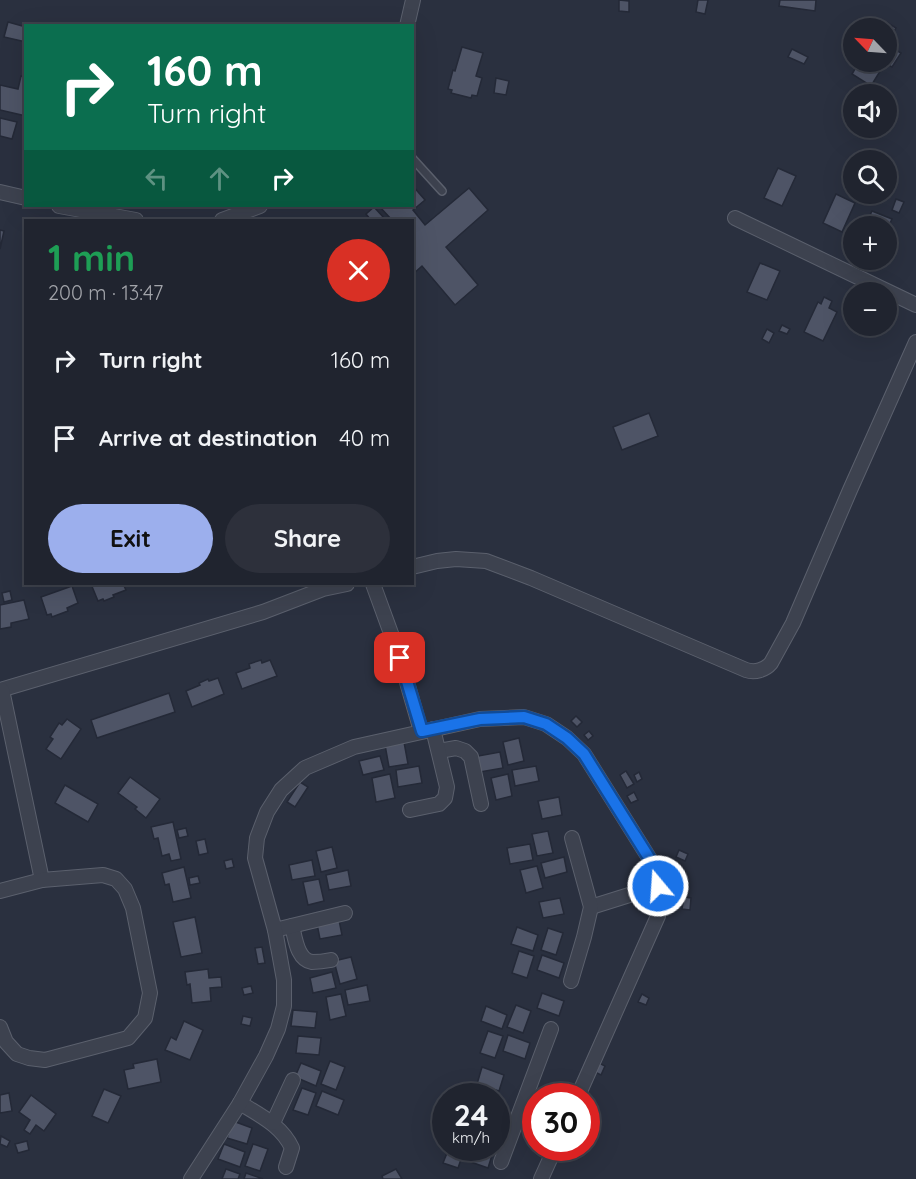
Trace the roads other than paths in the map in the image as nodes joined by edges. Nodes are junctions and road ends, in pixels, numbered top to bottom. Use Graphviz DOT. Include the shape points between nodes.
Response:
graph roads {
  1 [pos="413,0"];
  2 [pos="407,24"];
  3 [pos="414,160"];
  4 [pos="442,191"];
  5 [pos="0,192"];
  6 [pos="24,198"];
  7 [pos="64,207"];
  8 [pos="257,207"];
  9 [pos="735,218"];
  10 [pos="130,219"];
  11 [pos="225,219"];
  12 [pos="916,305"];
  13 [pos="916,342"];
  14 [pos="414,567"];
  15 [pos="373,585"];
  16 [pos="322,586"];
  17 [pos="1,690"];
  18 [pos="427,730"];
  19 [pos="439,751"];
  20 [pos="482,804"];
  21 [pos="410,810"];
  22 [pos="572,838"];
  23 [pos="42,880"];
  24 [pos="658,886"];
  25 [pos="0,891"];
  26 [pos="591,907"];
  27 [pos="345,913"];
  28 [pos="292,926"];
  29 [pos="275,930"];
  30 [pos="332,960"];
  31 [pos="571,981"];
  32 [pos="0,1027"];
  33 [pos="551,1029"];
  34 [pos="293,1080"];
  35 [pos="536,1083"];
  36 [pos="584,1083"];
  37 [pos="240,1103"];
  38 [pos="522,1118"];
  39 [pos="273,1123"];
  40 [pos="549,1161"];
  41 [pos="501,1162"];
  42 [pos="286,1167"];
  43 [pos="191,1179"];
  44 [pos="541,1179"];
  1 -- 2 [label="street"];
  3 -- 4 [label="lane"];
  5 -- 6 [label="street"];
  7 -- 10 [label="street"];
  8 -- 11 [label="street"];
  9 -- 12 [label="street"];
  13 -- 14 [label="street" via="794,623 767,667 746,670 486,561 456,559"];
  15 -- 18 [label="street"];
  16 -- 17 [label="street" via="263,612"];
  17 -- 23 [label="street"];
  18 -- 19 [label="street"];
  18 -- 24 [label="street" via="480,719 524,717 546,724 567,738 584,754 651,861"];
  18 -- 29 [label="street" via="354,747 305,768 281,790 257,838 255,858"];
  19 -- 20 [label="street" via="456,748 471,757"];
  19 -- 21 [label="street" via="447,787 445,798 439,804"];
  22 -- 26 [label="street"];
  23 -- 25 [label="street"];
  23 -- 32 [label="street" via="103,875 116,879 125,889 133,908 150,993 145,1018 128,1038 45,1060 17,1054"];
  24 -- 26 [label="street"];
  24 -- 36 [label="street" via="658,916"];
  26 -- 31 [label="street"];
  27 -- 28 [label="street"];
  28 -- 29 [label="street"];
  28 -- 30 [label="street" via="305,959"];
  29 -- 37 [label="street" via="284,980 284,1006 266,1056"];
  33 -- 35 [label="street"];
  34 -- 39 [label="street"];
  37 -- 39 [label="street"];
  37 -- 43 [label="street"];
  38 -- 41 [label="street"];
  39 -- 42 [label="street" via="292,1148"];
  40 -- 44 [label="street"];
}
